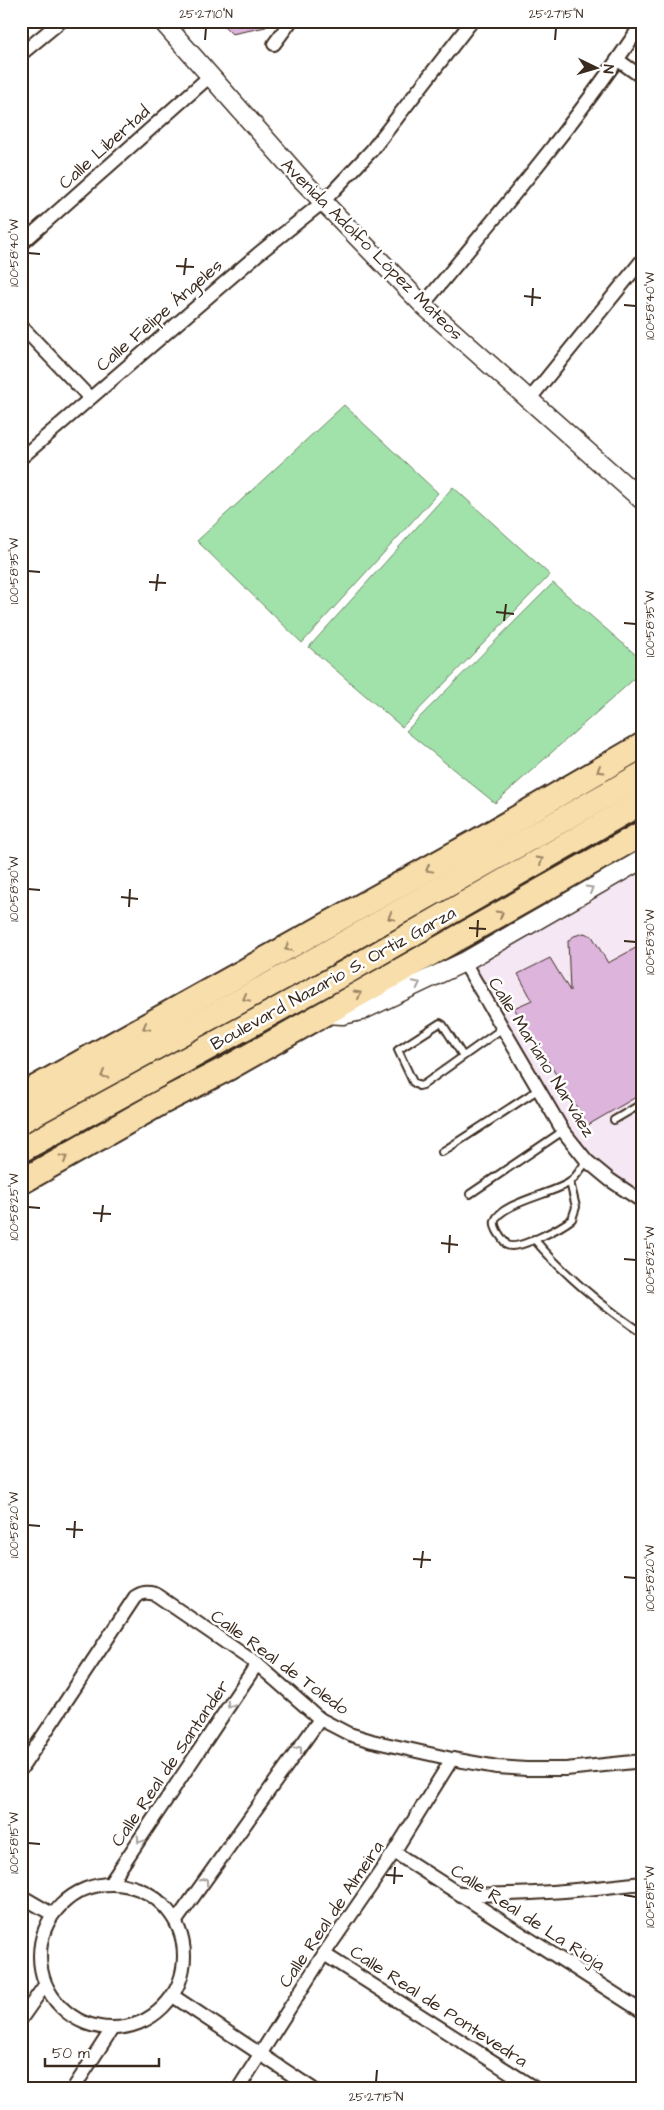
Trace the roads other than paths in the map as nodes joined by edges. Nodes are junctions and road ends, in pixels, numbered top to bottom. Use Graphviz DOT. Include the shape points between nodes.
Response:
graph roads {
  1 [pos="61,21"];
  2 [pos="291,21"];
  3 [pos="472,21"];
  4 [pos="643,22"];
  5 [pos="166,23"];
  6 [pos="274,44"];
  7 [pos="21,54"];
  8 [pos="618,60"];
  9 [pos="210,76"];
  10 [pos="643,78"];
  11 [pos="323,202"];
  12 [pos="21,244"];
  13 [pos="643,259"];
  14 [pos="423,305"];
  15 [pos="21,326"];
  16 [pos="90,398"];
  17 [pos="529,400"];
  18 [pos="21,458"];
  19 [pos="643,476"];
  20 [pos="637,495"];
  21 [pos="643,746"];
  22 [pos="643,774"];
  23 [pos="643,801"];
  24 [pos="643,833"];
  25 [pos="476,842"];
  26 [pos="643,859"];
  27 [pos="448,884"];
  28 [pos="464,962"];
  29 [pos="348,971"];
  30 [pos="322,1014"];
  31 [pos="503,1028"];
  32 [pos="463,1056"];
  33 [pos="538,1089"];
  34 [pos="21,1096"];
  35 [pos="160,1103"];
  36 [pos="643,1103"];
  37 [pos="614,1120"];
  38 [pos="21,1121"];
  39 [pos="563,1131"];
  40 [pos="21,1150"];
  41 [pos="442,1152"];
  42 [pos="587,1161"];
  43 [pos="21,1182"];
  44 [pos="570,1182"];
  45 [pos="470,1194"];
  46 [pos="643,1202"];
  47 [pos="534,1239"];
  48 [pos="643,1334"];
  49 [pos="257,1664"];
  50 [pos="320,1718"];
  51 [pos="25,1753"];
  52 [pos="452,1759"];
  53 [pos="643,1761"];
  54 [pos="21,1769"];
  55 [pos="394,1852"];
  56 [pos="111,1882"];
  57 [pos="643,1883"];
  58 [pos="459,1894"];
  59 [pos="21,1896"];
  60 [pos="52,1914"];
  61 [pos="176,1920"];
  62 [pos="324,1954"];
  63 [pos="45,1985"];
  64 [pos="173,1996"];
  65 [pos="643,2012"];
  66 [pos="21,2019"];
  67 [pos="112,2029"];
  68 [pos="261,2054"];
  69 [pos="73,2089"];
  70 [pos="238,2089"];
  71 [pos="313,2089"];
  72 [pos="536,2089"];
  1 -- 7 [label="street"];
  2 -- 6 [label="street"];
  3 -- 11 [label="street, Calle Felipe Ángeles" via="372,150"];
  4 -- 8 [label="street"];
  5 -- 9 [label="street, Avenida Adolfo López Mateos"];
  8 -- 10 [label="street"];
  8 -- 14 [label="street"];
  9 -- 11 [label="street, Avenida Adolfo López Mateos"];
  9 -- 12 [label="street, Calle Libertad"];
  11 -- 14 [label="street, Avenida Adolfo López Mateos"];
  11 -- 16 [label="street, Calle Felipe Ángeles"];
  13 -- 17 [label="street"];
  14 -- 17 [label="street, Avenida Adolfo López Mateos"];
  15 -- 16 [label="street"];
  16 -- 18 [label="street, Calle Felipe Ángeles"];
  17 -- 20 [label="street, Avenida Adolfo López Mateos"];
  19 -- 20 [label="street"];
  21 -- 25 [label="highway, one-way"];
  22 -- 27 [label="highway, Boulevard Nazario S. Ortiz Garza"];
  29 -- 23 [label="highway, Boulevard Nazario S. Ortiz Garza, one-way"];
  30 -- 24 [label="highway, one-way"];
  25 -- 27 [label="highway"];
  25 -- 34 [label="highway, one-way"];
  28 -- 26 [label="street, one-way"];
  27 -- 38 [label="highway, Boulevard Nazario S. Ortiz Garza, one-way"];
  30 -- 28 [label="street, one-way" via="344,1015 361,1011"];
  28 -- 31 [label="street, Calle Mariano Narváez"];
  29 -- 35 [label="highway" via="307,1007"];
  29 -- 40 [label="highway, Boulevard Nazario S. Ortiz Garza"];
  30 -- 35 [label="highway"];
  31 -- 32 [label="lane"];
  31 -- 33 [label="street, Calle Mariano Narváez"];
  32 -- 32 [label="lane" via="419,1086 413,1082 398,1050 440,1023"];
  33 -- 39 [label="street, Calle Mariano Narváez"];
  33 -- 41 [label="lane"];
  43 -- 35 [label="highway, one-way"];
  36 -- 37 [label="lane"];
  39 -- 42 [label="street, Calle Mariano Narváez"];
  39 -- 45 [label="lane"];
  42 -- 44 [label="lane"];
  42 -- 46 [label="street, Calle Mariano Narváez"];
  44 -- 47 [label="lane" via="576,1207 572,1219"];
  44 -- 47 [label="lane" via="499,1214 495,1227 510,1247"];
  47 -- 48 [label="lane" via="580,1288"];
  49 -- 50 [label="street, Calle Real de Toledo"];
  49 -- 51 [label="street, Calle Real de Toledo" via="155,1594 141,1593 135,1597"];
  49 -- 56 [label="street, Calle Real de Santander, one-way"];
  50 -- 52 [label="street, Calle Real de Toledo" via="349,1734"];
  61 -- 50 [label="street, one-way"];
  51 -- 54 [label="street"];
  52 -- 53 [label="street, Calle Real de Toledo" via="526,1769 566,1769"];
  52 -- 55 [label="street, Calle Real de Almeira"];
  55 -- 58 [label="street, Calle Real de La Rioja"];
  55 -- 62 [label="street, Calle Real de Almeira"];
  56 -- 60 [label="street" via="89,1886 68,1897"];
  56 -- 61 [label="street" via="137,1887 160,1900"];
  57 -- 58 [label="street" via="562,1893"];
  58 -- 65 [label="street, Calle Real de La Rioja"];
  59 -- 60 [label="street"];
  60 -- 63 [label="street" via="42,1937 40,1961"];
  61 -- 64 [label="street" via="184,1946 183,1972"];
  62 -- 68 [label="street, Calle Real de Almeira"];
  62 -- 72 [label="street, Calle Real de Pontevedra"];
  63 -- 66 [label="street"];
  63 -- 67 [label="street" via="61,2008 84,2024"];
  64 -- 67 [label="street" via="157,2014 136,2025"];
  64 -- 68 [label="street"];
  67 -- 69 [label="street"];
  68 -- 70 [label="street, Calle Real de Almeira"];
  68 -- 71 [label="street"];
}
